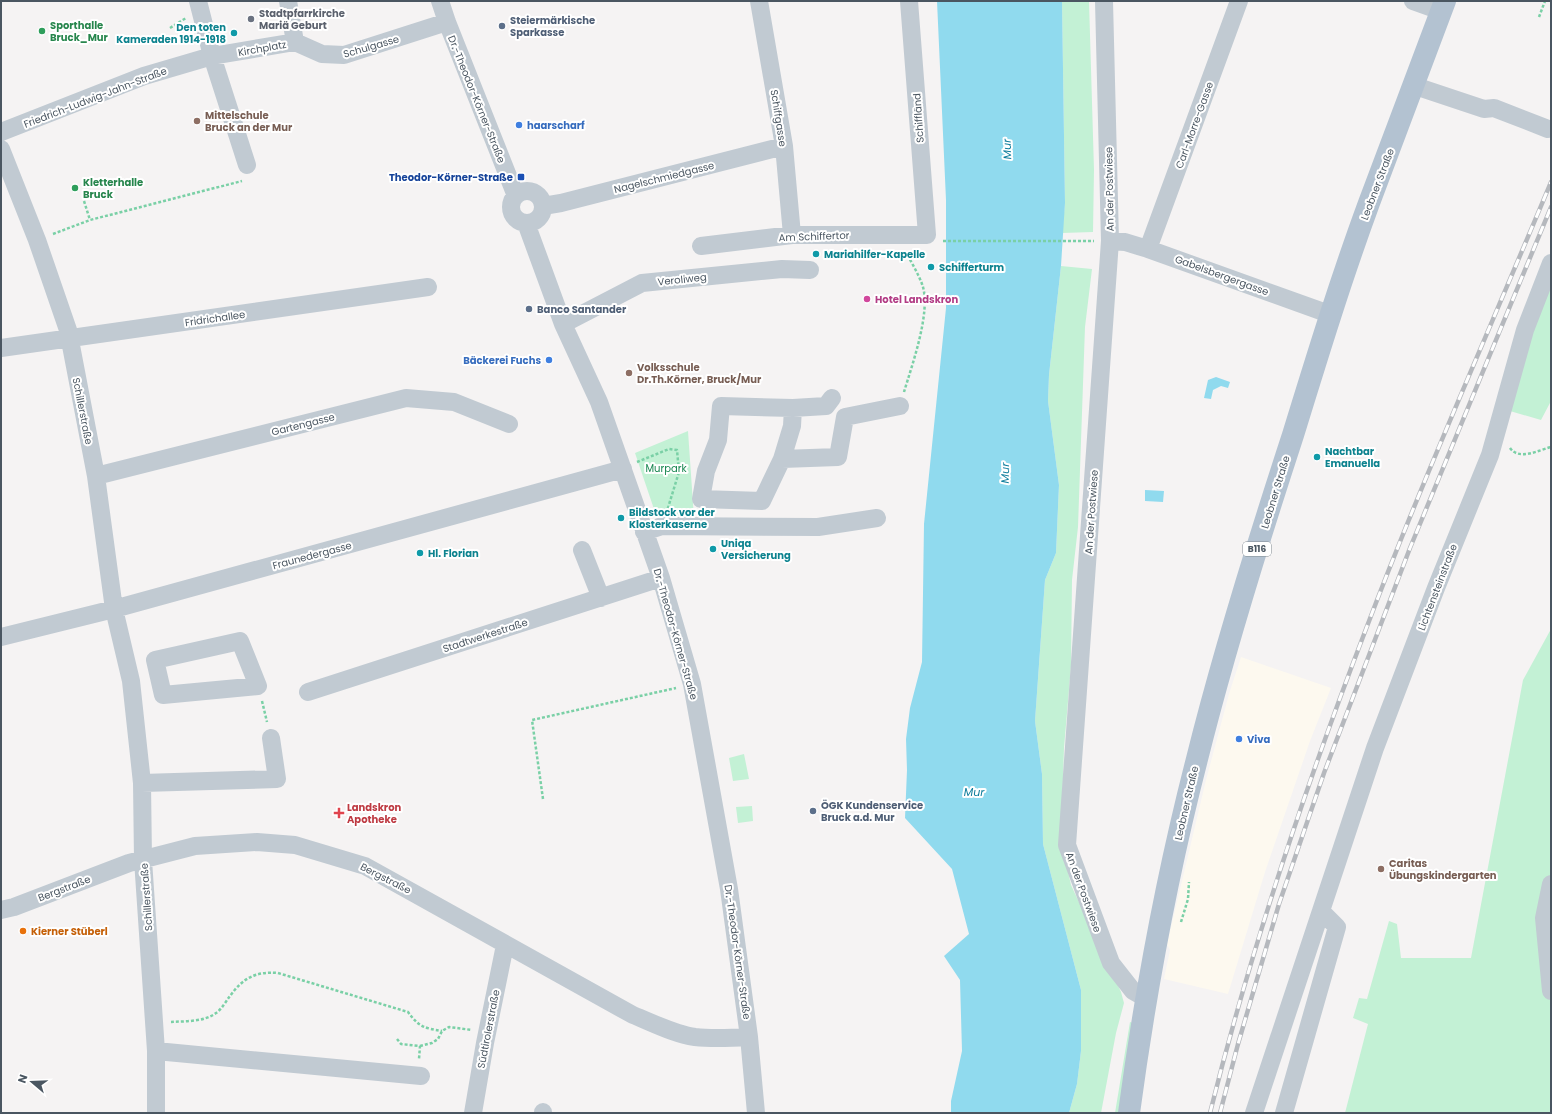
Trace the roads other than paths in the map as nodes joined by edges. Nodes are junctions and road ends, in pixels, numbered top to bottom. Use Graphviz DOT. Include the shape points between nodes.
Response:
graph roads {
  1 [pos="198,1"];
  2 [pos="288,1"];
  3 [pos="440,1"];
  4 [pos="759,1"];
  5 [pos="909,1"];
  6 [pos="1104,1"];
  7 [pos="1239,1"];
  8 [pos="1413,1"];
  9 [pos="1443,6"];
  10 [pos="446,22"];
  11 [pos="295,42"];
  12 [pos="212,56"];
  13 [pos="1415,86"];
  14 [pos="1548,129"];
  15 [pos="1,132"];
  16 [pos="784,146"];
  17 [pos="1,149"];
  18 [pos="247,165"];
  19 [pos="516,196"];
  20 [pos="543,206"];
  21 [pos="526,223"];
  22 [pos="792,235"];
  23 [pos="932,238"];
  24 [pos="1110,241"];
  25 [pos="701,246"];
  26 [pos="1148,249"];
  27 [pos="1551,263"];
  28 [pos="810,270"];
  29 [pos="428,287"];
  30 [pos="1332,315"];
  31 [pos="563,324"];
  32 [pos="70,339"];
  33 [pos="1,348"];
  34 [pos="832,398"];
  35 [pos="900,406"];
  36 [pos="793,408"];
  37 [pos="509,424"];
  38 [pos="782,459"];
  39 [pos="623,469"];
  40 [pos="96,476"];
  41 [pos="701,500"];
  42 [pos="877,518"];
  43 [pos="701,526"];
  44 [pos="644,532"];
  45 [pos="582,550"];
  46 [pos="661,578"];
  47 [pos="601,598"];
  48 [pos="114,609"];
  49 [pos="1,637"];
  50 [pos="158,676"];
  51 [pos="131,681"];
  52 [pos="308,692"];
  53 [pos="272,738"];
  54 [pos="142,783"];
  55 [pos="143,860"];
  56 [pos="1551,884"];
  57 [pos="1,910"];
  58 [pos="1321,911"];
  59 [pos="505,945"];
  60 [pos="1551,991"];
  61 [pos="1147,999"];
  62 [pos="749,1037"];
  63 [pos="156,1051"];
  64 [pos="419,1076"];
  65 [pos="156,1113"];
  66 [pos="473,1113"];
  67 [pos="756,1113"];
  68 [pos="1129,1113"];
  69 [pos="1254,1113"];
  70 [pos="1284,1113"];
  1 -- 12 [label="street"];
  2 -- 11 [label="street, Kirchplatz"];
  3 -- 10 [label="street, Dr.-Theodor-Körner-Straße"];
  4 -- 16 [label="street, Schiffgasse"];
  5 -- 23 [label="street, Schiffländ"];
  6 -- 24 [label="street, An der Postwiese"];
  7 -- 26 [label="street, Carl-Morre-Gasse"];
  8 -- 9 [label="street"];
  9 -- 13 [label="main road, Leobner Straße / B116"];
  10 -- 11 [label="street, Schulgasse" via="344,55 322,54"];
  10 -- 19 [label="street, Dr.-Theodor-Körner-Straße"];
  11 -- 12 [label="street, Kirchplatz"];
  12 -- 15 [label="street, Friedrich-Ludwig-Jahn-Straße" via="144,76"];
  12 -- 18 [label="street"];
  13 -- 14 [label="street" via="1484,109 1494,108"];
  13 -- 30 [label="main road, Leobner Straße / B116" via="1369,203"];
  16 -- 20 [label="street, Nagelschmiedgasse"];
  16 -- 22 [label="street, Schiffgasse"];
  17 -- 32 [label="street, Schillerstraße" via="37,240"];
  19 -- 20 [label="street" via="522,192 533,191 541,198"];
  19 -- 21 [label="street" via="512,202 512,213"];
  20 -- 21 [label="street" via="539,218"];
  21 -- 31 [label="street, Dr.-Theodor-Körner-Straße"];
  22 -- 23 [label="street, Am Schiffertor" via="897,235"];
  22 -- 25 [label="street, Am Schiffertor"];
  24 -- 26 [label="street, Gabelsbergergasse" via="1125,242"];
  24 -- 61 [label="street, An der Postwiese" via="1067,845 1110,963 1132,991"];
  26 -- 30 [label="street, Gabelsbergergasse"];
  27 -- 58 [label="street, Lichtensteinstraße" via="1526,330 1490,455 1436,588 1376,748"];
  28 -- 31 [label="street, Veroliweg" via="782,270 642,283"];
  29 -- 32 [label="street, Fridrichallee"];
  30 -- 61 [label="main road, Leobner Straße / B116" via="1217,682 1182,823"];
  31 -- 39 [label="street, Dr.-Theodor-Körner-Straße" via="599,402"];
  32 -- 33 [label="street, Fridrichallee"];
  32 -- 40 [label="street, Schillerstraße"];
  34 -- 36 [label="street" via="826,406"];
  35 -- 38 [label="street" via="845,417 838,457"];
  36 -- 38 [label="street" via="792,426"];
  36 -- 41 [label="street" via="721,406 718,440 706,471"];
  37 -- 40 [label="street, Gartengasse" via="454,402 406,398"];
  38 -- 41 [label="street" via="762,501"];
  39 -- 44 [label="street, Dr.-Theodor-Körner-Straße"];
  39 -- 48 [label="street, Fraunedergasse"];
  40 -- 48 [label="street, Schillerstraße"];
  41 -- 43 [label="street"];
  42 -- 43 [label="street" via="818,527"];
  43 -- 44 [label="street" via="662,526"];
  44 -- 46 [label="street, Dr.-Theodor-Körner-Straße"];
  45 -- 47 [label="street"];
  46 -- 47 [label="street, Stadtwerkestraße"];
  46 -- 62 [label="street, Dr.-Theodor-Körner-Straße" via="692,684 729,888"];
  47 -- 52 [label="street, Stadtwerkestraße"];
  48 -- 49 [label="street, Fraunedergasse"];
  48 -- 51 [label="street, Schillerstraße"];
  50 -- 50 [label="street" via="155,660 240,641 258,686 164,695"];
  50 -- 51 [label="street"];
  51 -- 54 [label="street, Schillerstraße"];
  53 -- 54 [label="street" via="277,779"];
  54 -- 55 [label="street, Schillerstraße"];
  55 -- 57 [label="street, Bergstraße"];
  55 -- 59 [label="street, Bergstraße" via="195,846 257,842 295,845 365,866"];
  55 -- 63 [label="street, Schillerstraße"];
  56 -- 60 [label="street" via="1544,918"];
  58 -- 69 [label="street, Lichtensteinstraße"];
  58 -- 70 [label="street" via="1337,927"];
  59 -- 62 [label="street, Bergstraße" via="633,1015 674,1031 694,1037"];
  59 -- 66 [label="street, Südtirolerstraße"];
  61 -- 68 [label="main road, Leobner Straße / B116"];
  62 -- 67 [label="street, Dr.-Theodor-Körner-Straße"];
  63 -- 64 [label="street"];
  63 -- 65 [label="street, Schillerstraße"];
}
